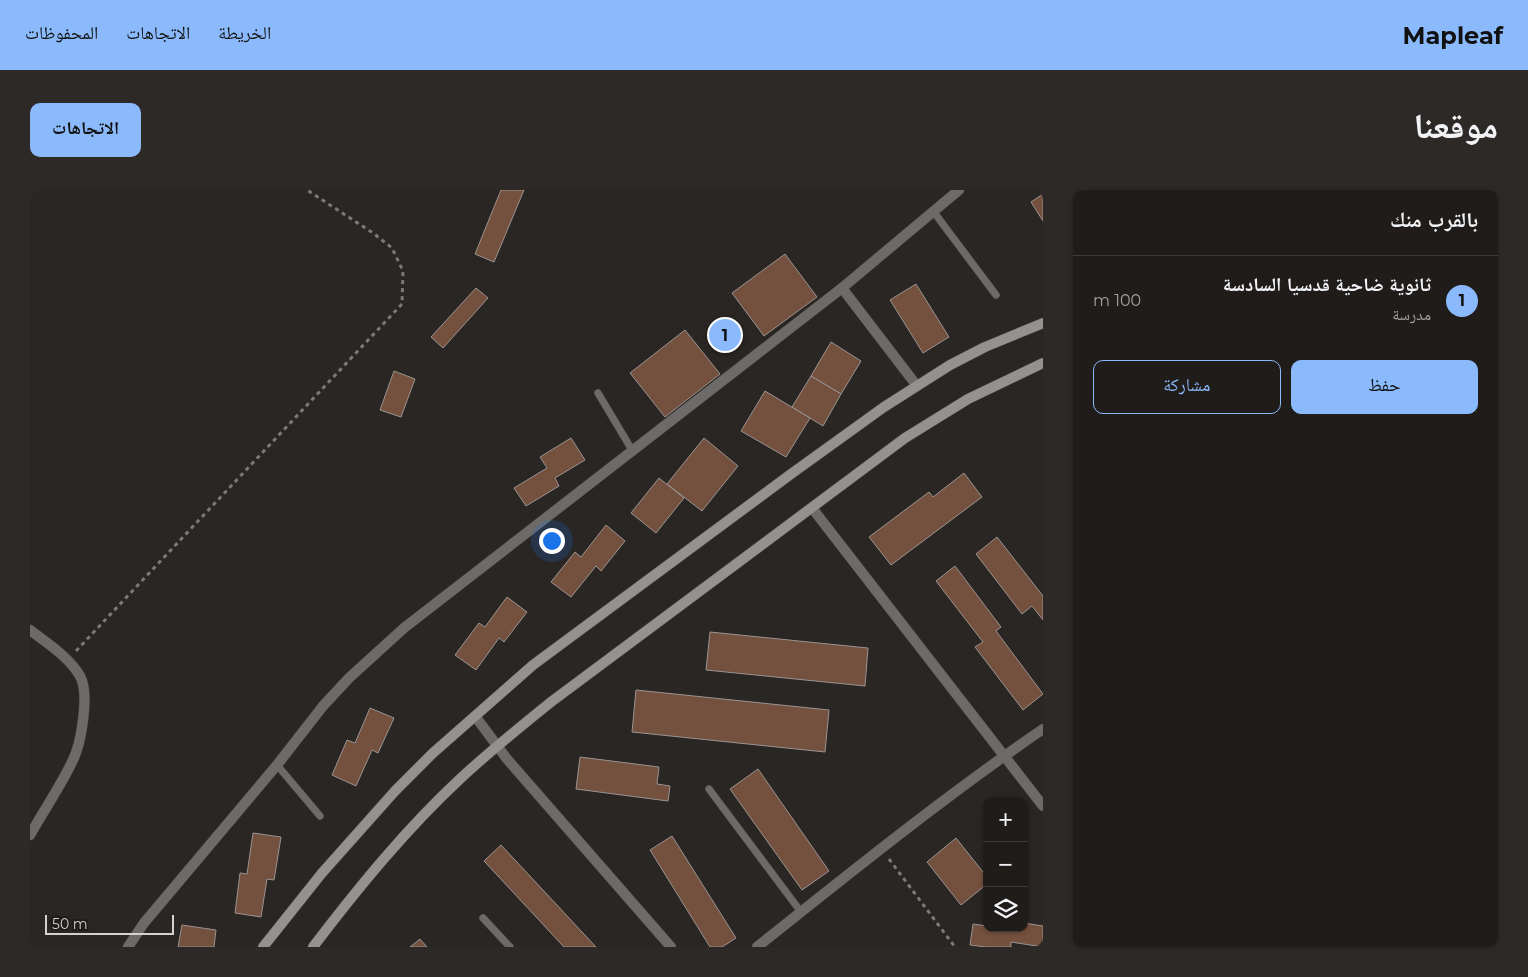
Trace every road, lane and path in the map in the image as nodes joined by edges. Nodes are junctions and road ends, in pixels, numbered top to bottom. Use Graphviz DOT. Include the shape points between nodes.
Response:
graph roads {
  1 [pos="308,190"];
  2 [pos="958,190"];
  3 [pos="933,211"];
  4 [pos="842,288"];
  5 [pos="996,295"];
  6 [pos="1043,323"];
  7 [pos="1043,363"];
  8 [pos="917,386"];
  9 [pos="598,393"];
  10 [pos="632,450"];
  11 [pos="812,508"];
  12 [pos="30,630"];
  13 [pos="67,660"];
  14 [pos="475,716"];
  15 [pos="1043,729"];
  16 [pos="497,746"];
  17 [pos="1004,756"];
  18 [pos="276,765"];
  19 [pos="709,789"];
  20 [pos="1043,806"];
  21 [pos="320,816"];
  22 [pos="30,835"];
  23 [pos="882,848"];
  24 [pos="801,912"];
  25 [pos="483,918"];
  26 [pos="128,947"];
  27 [pos="264,947"];
  28 [pos="313,947"];
  29 [pos="510,947"];
  30 [pos="671,947"];
  31 [pos="757,947"];
  32 [pos="955,947"];
  1 -- 13 [label="path" via="392,248 403,271 402,304"];
  2 -- 3 [label="street"];
  3 -- 4 [label="street"];
  3 -- 5 [label="lane"];
  4 -- 8 [label="street"];
  4 -- 10 [label="street"];
  6 -- 8 [label="main road" via="985,347"];
  7 -- 11 [label="main road" via="984,390 936,418"];
  8 -- 14 [label="main road" via="791,474 541,660"];
  9 -- 10 [label="lane"];
  10 -- 18 [label="street" via="376,652 323,706"];
  11 -- 16 [label="main road" via="551,702"];
  11 -- 17 [label="street"];
  12 -- 13 [label="street"];
  13 -- 22 [label="street" via="84,686 83,723 74,760"];
  14 -- 16 [label="street"];
  14 -- 27 [label="main road" via="433,753 358,832"];
  15 -- 17 [label="street"];
  16 -- 28 [label="main road" via="459,779 387,855"];
  16 -- 30 [label="street"];
  17 -- 20 [label="street"];
  17 -- 23 [label="street"];
  18 -- 21 [label="lane"];
  18 -- 26 [label="street" via="144,923"];
  19 -- 24 [label="lane"];
  23 -- 24 [label="street"];
  23 -- 32 [label="path"];
  24 -- 31 [label="street"];
  25 -- 29 [label="lane"];
}
